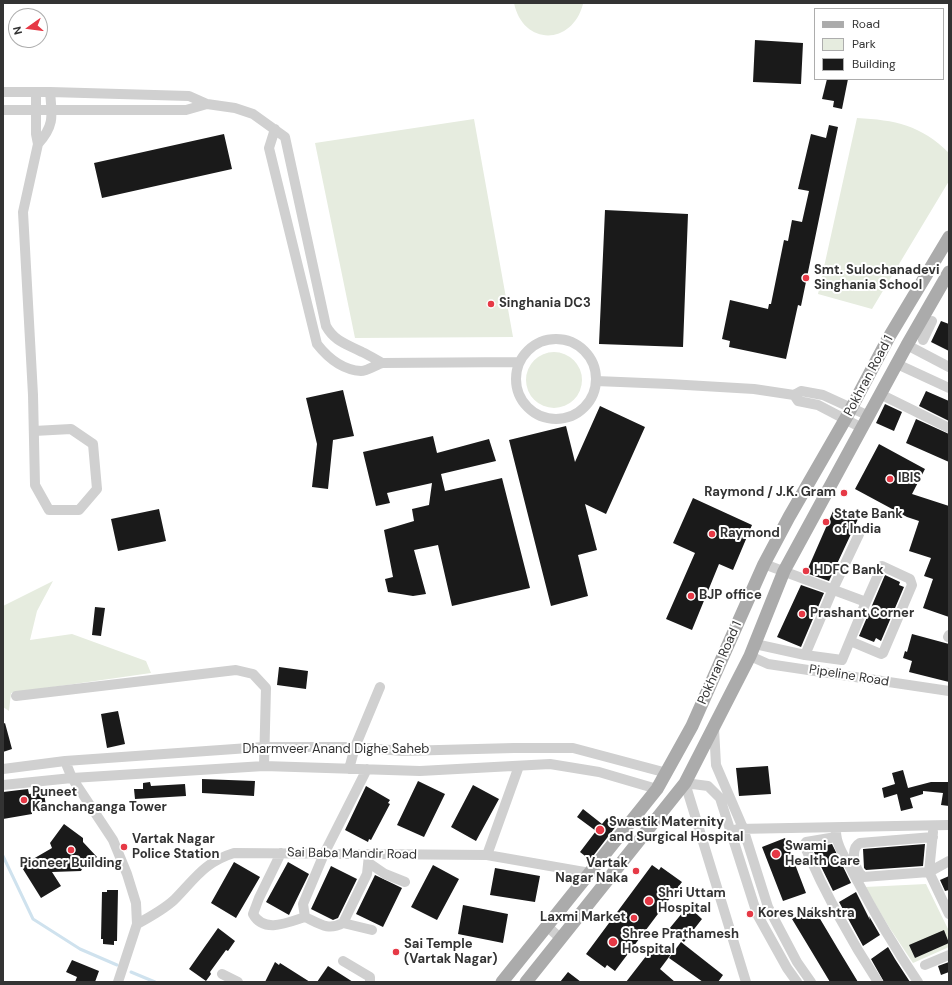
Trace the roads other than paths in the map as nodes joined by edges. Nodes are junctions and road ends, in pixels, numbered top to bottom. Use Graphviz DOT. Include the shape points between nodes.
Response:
graph roads {
  1 [pos="3,92"];
  2 [pos="36,92"];
  3 [pos="50,92"];
  4 [pos="207,104"];
  5 [pos="3,110"];
  6 [pos="37,110"];
  7 [pos="52,110"];
  8 [pos="275,129"];
  9 [pos="38,144"];
  10 [pos="949,237"];
  11 [pos="937,257"];
  12 [pos="949,265"];
  13 [pos="949,272"];
  14 [pos="930,320"];
  15 [pos="923,340"];
  16 [pos="907,345"];
  17 [pos="519,362"];
  18 [pos="382,363"];
  19 [pos="897,364"];
  20 [pos="949,367"];
  21 [pos="596,381"];
  22 [pos="949,388"];
  23 [pos="880,394"];
  24 [pos="849,413"];
  25 [pos="869,416"];
  26 [pos="862,428"];
  27 [pos="949,428"];
  28 [pos="34,431"];
  29 [pos="861,530"];
  30 [pos="764,564"];
  31 [pos="784,571"];
  32 [pos="833,588"];
  33 [pos="866,602"];
  34 [pos="850,641"];
  35 [pos="755,644"];
  36 [pos="805,655"];
  37 [pos="749,658"];
  38 [pos="380,687"];
  39 [pos="949,691"];
  40 [pos="16,696"];
  41 [pos="714,728"];
  42 [pos="355,747"];
  43 [pos="263,748"];
  44 [pos="65,762"];
  45 [pos="264,766"];
  46 [pos="519,766"];
  47 [pos="3,769"];
  48 [pos="349,769"];
  49 [pos="367,769"];
  50 [pos="667,773"];
  51 [pos="72,778"];
  52 [pos="685,783"];
  53 [pos="3,784"];
  54 [pos="657,789"];
  55 [pos="949,825"];
  56 [pos="934,826"];
  57 [pos="743,828"];
  58 [pos="730,830"];
  59 [pos="836,832"];
  60 [pos="933,837"];
  61 [pos="281,853"];
  62 [pos="324,854"];
  63 [pos="487,855"];
  64 [pos="369,859"];
  65 [pos="949,861"];
  66 [pos="929,872"];
  67 [pos="590,873"];
  68 [pos="404,882"];
  69 [pos="949,914"];
  70 [pos="305,918"];
  71 [pos="137,924"];
  72 [pos="343,924"];
  73 [pos="547,926"];
  74 [pos="372,930"];
  75 [pos="561,939"];
  76 [pos="949,955"];
  77 [pos="343,961"];
  78 [pos="925,965"];
  79 [pos="222,974"];
  80 [pos="118,982"];
  81 [pos="238,982"];
  82 [pos="370,982"];
  83 [pos="502,982"];
  84 [pos="526,982"];
  85 [pos="746,982"];
  86 [pos="796,982"];
  87 [pos="810,982"];
  88 [pos="878,982"];
  89 [pos="918,982"];
  1 -- 2 [label="street"];
  2 -- 3 [label="street"];
  2 -- 6 [label="street"];
  3 -- 4 [label="street" via="189,96"];
  3 -- 7 [label="street"];
  4 -- 7 [label="street" via="186,110"];
  4 -- 8 [label="street" via="253,114"];
  5 -- 6 [label="street"];
  6 -- 7 [label="street"];
  6 -- 9 [label="street"];
  7 -- 9 [label="street" via="53,120 47,134"];
  8 -- 18 [label="street" via="285,137 326,326 337,341"];
  8 -- 18 [label="street" via="269,148 317,344 338,364 362,371"];
  9 -- 28 [label="street" via="23,212"];
  10 -- 11 [label="main road, Pokhran Road 1"];
  11 -- 12 [label="main road"];
  11 -- 24 [label="main road, Pokhran Road 1" via="889,336"];
  13 -- 14 [label="main road, Pokhran Road 1"];
  14 -- 15 [label="street"];
  14 -- 16 [label="main road, Pokhran Road 1"];
  16 -- 19 [label="main road, Pokhran Road 1"];
  16 -- 20 [label="street"];
  17 -- 18 [label="street"];
  17 -- 21 [label="street" via="534,345 547,339 562,339 576,344 587,353 594,366"];
  17 -- 21 [label="street" via="516,376 521,398 536,414 550,418 572,416 584,408 593,396"];
  19 -- 22 [label="street"];
  19 -- 23 [label="main road, Pokhran Road 1"];
  21 -- 24 [label="street" via="754,389 794,395 798,401"];
  23 -- 25 [label="main road, Pokhran Road 1"];
  23 -- 27 [label="street"];
  24 -- 25 [label="street"];
  24 -- 26 [label="street"];
  24 -- 30 [label="main road, Pokhran Road 1"];
  25 -- 26 [label="main road, Pokhran Road 1"];
  26 -- 31 [label="main road, Pokhran Road 1"];
  28 -- 28 [label="street" via="35,485 49,510 79,510 97,489 92,444 71,429"];
  29 -- 32 [label="street"];
  30 -- 31 [label="street"];
  30 -- 50 [label="main road, Pokhran Road 1" via="692,726"];
  31 -- 32 [label="street"];
  31 -- 35 [label="main road, Pokhran Road 1"];
  32 -- 33 [label="street"];
  32 -- 36 [label="street"];
  33 -- 34 [label="street"];
  33 -- 34 [label="street" via="882,566 912,582 883,653"];
  34 -- 36 [label="street" via="844,657 840,660"];
  35 -- 36 [label="street"];
  35 -- 37 [label="main road, Pokhran Road 1"];
  37 -- 39 [label="street, Pipeline Road" via="768,664"];
  37 -- 41 [label="main road, Pokhran Road 1"];
  38 -- 42 [label="street"];
  40 -- 43 [label="street" via="236,670 253,674 266,688"];
  41 -- 52 [label="main road, Pokhran Road 1"];
  41 -- 57 [label="street" via="716,765"];
  42 -- 43 [label="street, Dharmveer Anand Dighe Saheb"];
  42 -- 48 [label="street"];
  42 -- 50 [label="street, Dharmveer Anand Dighe Saheb" via="402,751 573,748"];
  43 -- 44 [label="street, Dharmveer Anand Dighe Saheb"];
  43 -- 45 [label="street"];
  44 -- 47 [label="street, Dharmveer Anand Dighe Saheb"];
  44 -- 51 [label="street"];
  45 -- 48 [label="street, Dharmveer Anand Dighe Saheb"];
  45 -- 51 [label="street, Dharmveer Anand Dighe Saheb"];
  46 -- 49 [label="street, Dharmveer Anand Dighe Saheb" via="420,771"];
  46 -- 54 [label="street, Dharmveer Anand Dighe Saheb" via="550,764 585,770"];
  46 -- 63 [label="street"];
  48 -- 49 [label="street, Dharmveer Anand Dighe Saheb"];
  49 -- 62 [label="street"];
  50 -- 54 [label="main road, Pokhran Road 1"];
  51 -- 53 [label="street, Dharmveer Anand Dighe Saheb"];
  51 -- 71 [label="street" via="113,840 136,903"];
  52 -- 58 [label="street" via="708,786 714,790 720,798"];
  52 -- 75 [label="main road, Pokhran Road 1"];
  52 -- 85 [label="street"];
  54 -- 67 [label="main road, Pokhran Road 1"];
  55 -- 56 [label="street"];
  56 -- 59 [label="street"];
  56 -- 60 [label="street"];
  57 -- 58 [label="street"];
  57 -- 59 [label="street"];
  57 -- 87 [label="street" via="768,908"];
  58 -- 86 [label="street" via="757,914"];
  59 -- 88 [label="street" via="806,842 804,845 843,927"];
  59 -- 89 [label="street" via="870,904"];
  60 -- 66 [label="street"];
  60 -- 66 [label="street" via="860,842 855,855 855,865 863,877"];
  61 -- 62 [label="street, Sai Baba Mandir Road"];
  61 -- 70 [label="street" via="258,898 253,914 262,923 272,926"];
  61 -- 71 [label="street, Sai Baba Mandir Road" via="234,853 221,857 201,870 165,908"];
  62 -- 64 [label="street, Sai Baba Mandir Road"];
  62 -- 70 [label="street" via="303,904"];
  63 -- 64 [label="street, Sai Baba Mandir Road"];
  63 -- 67 [label="street, Sai Baba Mandir Road"];
  64 -- 68 [label="street" via="385,874"];
  64 -- 72 [label="street" via="367,874"];
  65 -- 66 [label="street"];
  66 -- 69 [label="street"];
  67 -- 73 [label="main road, Pokhran Road 1"];
  70 -- 72 [label="street" via="329,928"];
  71 -- 80 [label="street"];
  72 -- 74 [label="street"];
  73 -- 75 [label="street"];
  73 -- 83 [label="main road, Pokhran Road 1"];
  75 -- 84 [label="main road, Pokhran Road 1"];
  76 -- 78 [label="street"];
  77 -- 82 [label="street" via="370,977"];
  79 -- 81 [label="street"];
}
